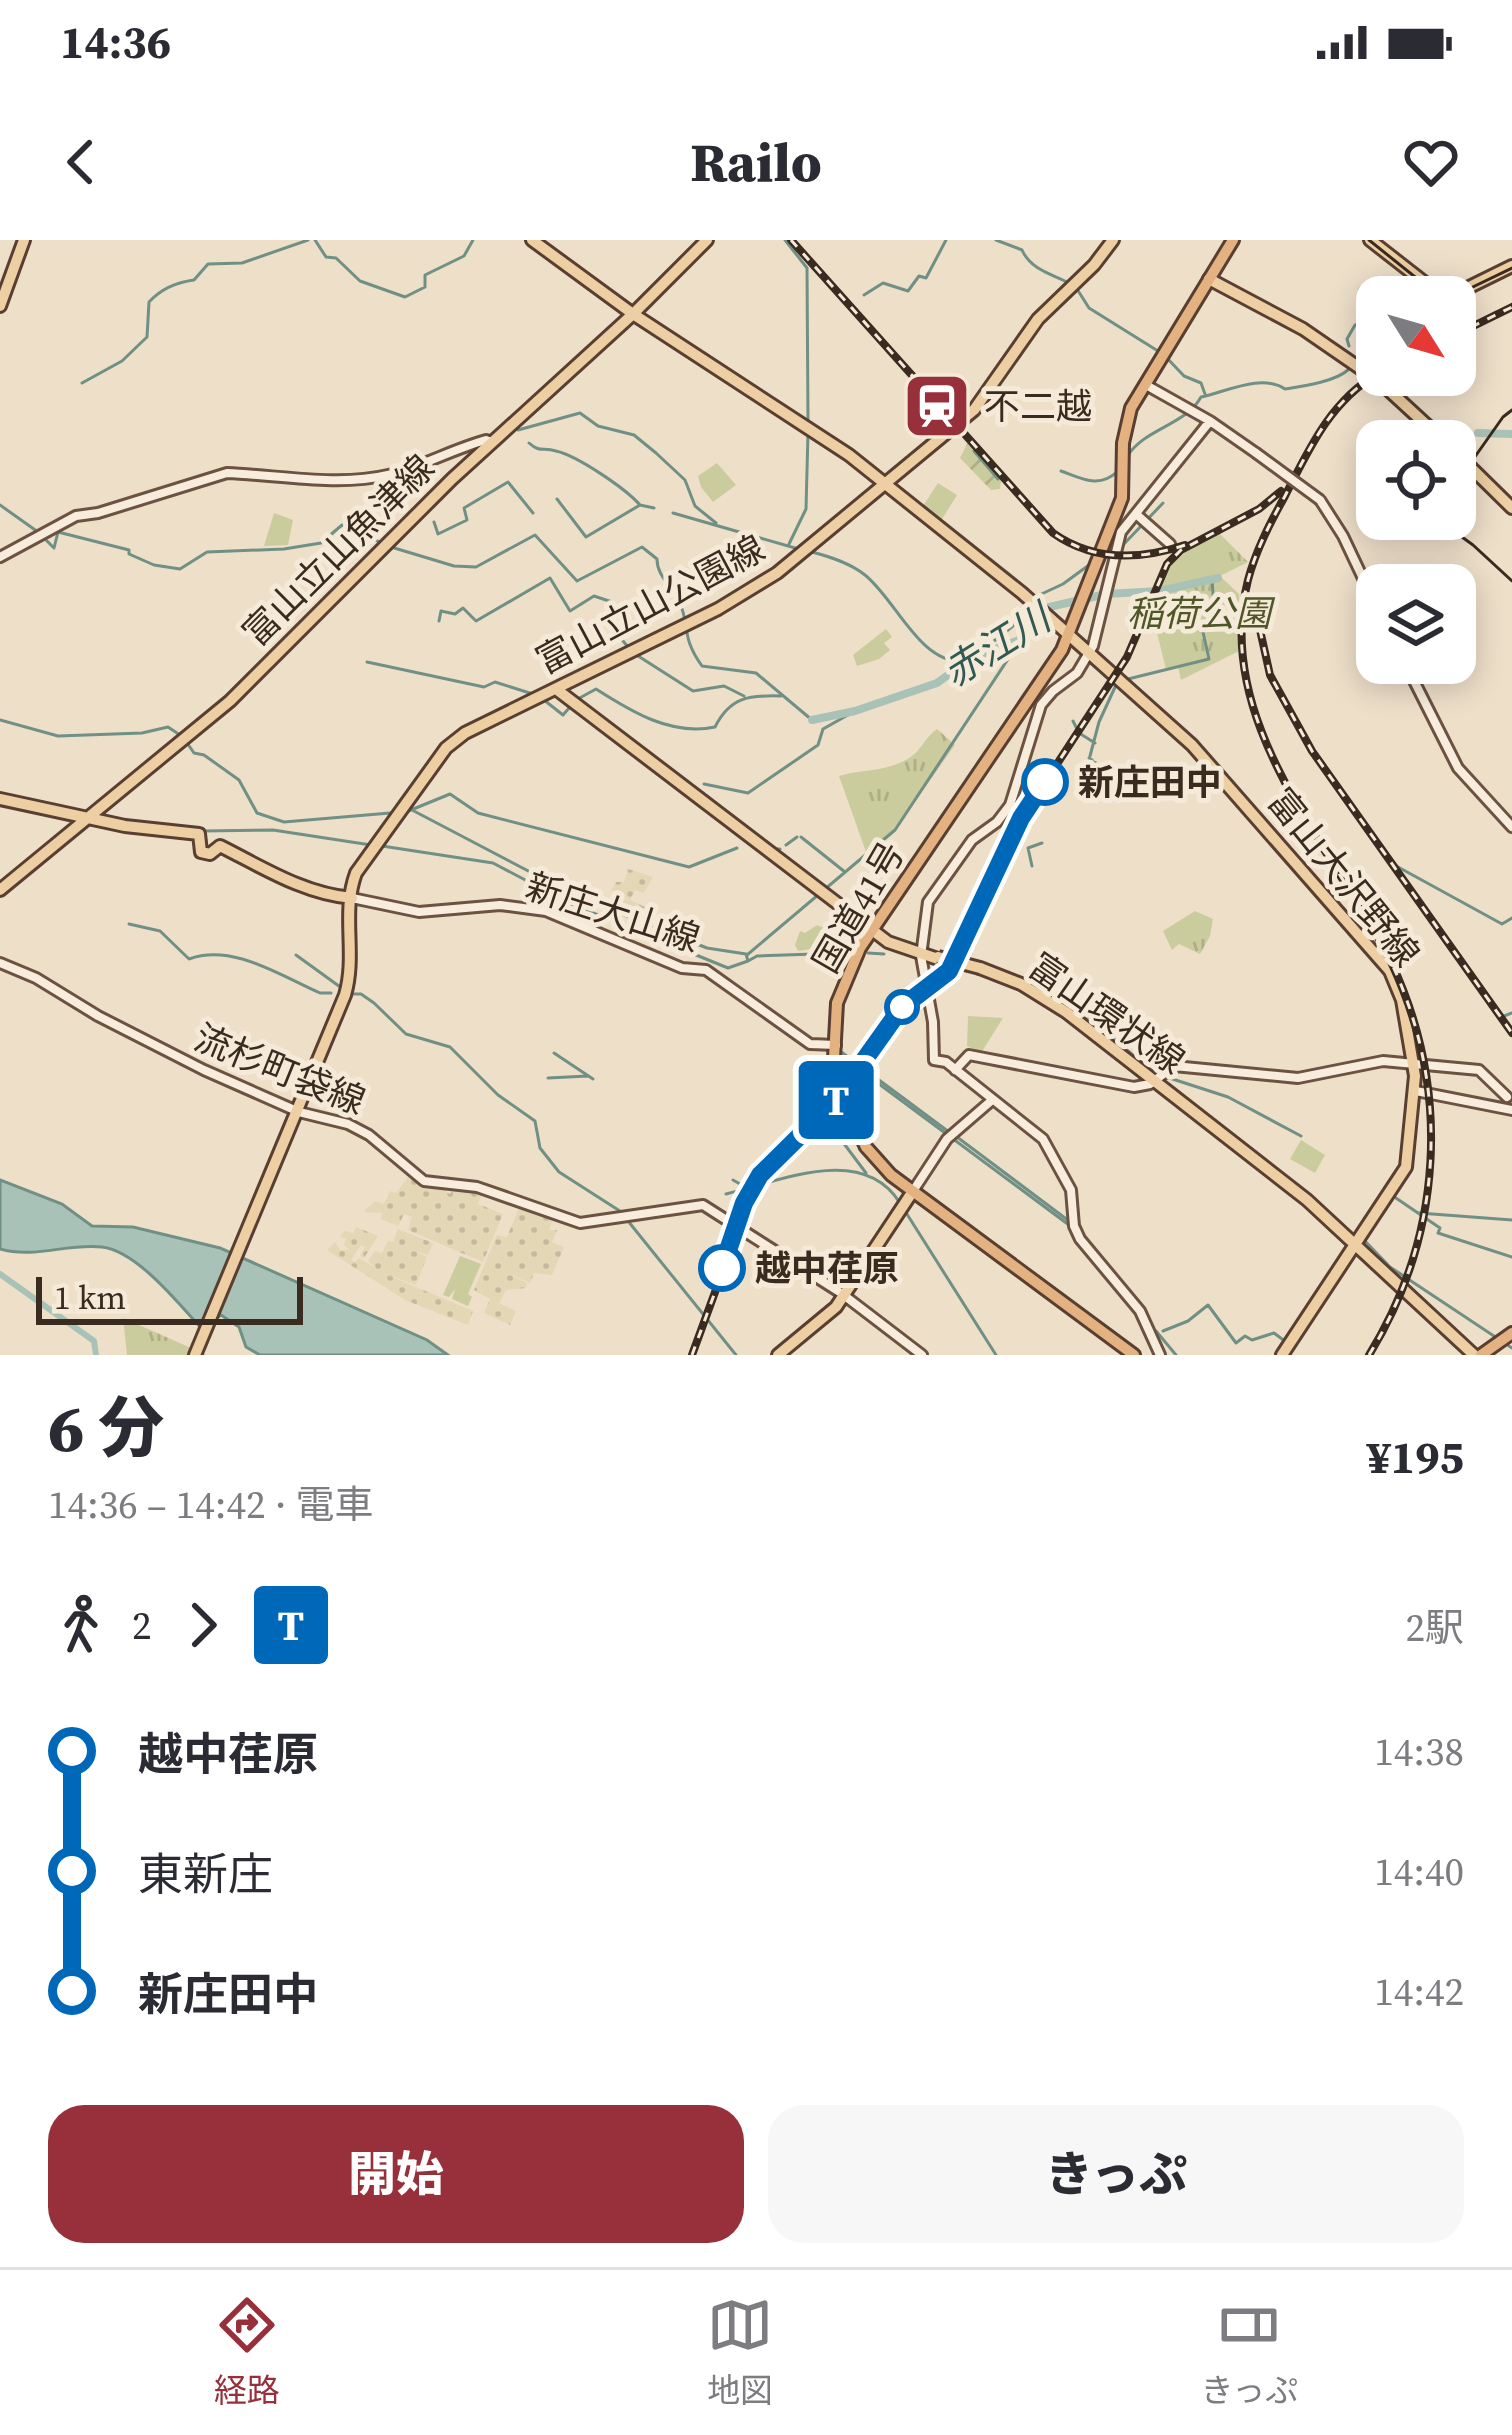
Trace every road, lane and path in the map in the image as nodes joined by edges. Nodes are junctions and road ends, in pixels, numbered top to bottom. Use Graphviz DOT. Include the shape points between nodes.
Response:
graph roads {
  1 [pos="24,240"];
  2 [pos="532,240"];
  3 [pos="707,240"];
  4 [pos="1369,241"];
  5 [pos="1109,246"];
  6 [pos="1227,249"];
  7 [pos="1512,268"];
  8 [pos="1417,276"];
  9 [pos="1209,279"];
  10 [pos="1476,284"];
  11 [pos="0,307"];
  12 [pos="633,314"];
  13 [pos="1356,365"];
  14 [pos="1146,385"];
  15 [pos="1395,396"];
  16 [pos="1421,420"];
  17 [pos="1210,421"];
  18 [pos="492,442"];
  19 [pos="1476,473"];
  20 [pos="885,487"];
  21 [pos="1512,508"];
  22 [pos="1136,514"];
  23 [pos="1170,544"];
  24 [pos="0,557"];
  25 [pos="1356,565"];
  26 [pos="1068,636"];
  27 [pos="1089,654"];
  28 [pos="1416,684"];
  29 [pos="556,688"];
  30 [pos="0,799"];
  31 [pos="89,818"];
  32 [pos="1512,827"];
  33 [pos="0,890"];
  34 [pos="351,898"];
  35 [pos="873,929"];
  36 [pos="921,954"];
  37 [pos="0,963"];
  38 [pos="835,1052"];
  39 [pos="1413,1065"];
  40 [pos="955,1070"];
  41 [pos="1157,1079"];
  42 [pos="1416,1090"];
  43 [pos="1508,1097"];
  44 [pos="991,1101"];
  45 [pos="1512,1110"];
  46 [pos="298,1112"];
  47 [pos="273,1171"];
  48 [pos="913,1191"];
  49 [pos="1355,1246"];
  50 [pos="845,1296"];
  51 [pos="1512,1335"];
  52 [pos="197,1355"];
  53 [pos="778,1355"];
  54 [pos="922,1355"];
  55 [pos="1134,1355"];
  56 [pos="1160,1355"];
  57 [pos="1282,1355"];
  58 [pos="1478,1355"];
  1 -- 11 [label="main road"];
  2 -- 12 [label="main road, 富山大沢野線"];
  3 -- 12 [label="main road, 富山立山魚津線"];
  4 -- 8 [label="main road"];
  5 -- 20 [label="main road, 富山立山公園線" via="1038,319 974,410"];
  6 -- 9 [label="highway, 国道41号"];
  7 -- 10 [label="main road"];
  9 -- 13 [label="main road"];
  9 -- 14 [label="highway, 国道41号"];
  12 -- 18 [label="main road, 富山立山魚津線"];
  12 -- 20 [label="main road, 富山大沢野線" via="849,455"];
  14 -- 17 [label="main road"];
  14 -- 26 [label="highway, 国道41号" via="1130,413 1121,498"];
  15 -- 16 [label="main road"];
  17 -- 22 [label="main road"];
  17 -- 25 [label="main road, bridge" via="1320,500"];
  18 -- 24 [label="main road" via="389,475 209,476 76,516"];
  18 -- 31 [label="main road, 富山立山魚津線" via="230,701"];
  19 -- 21 [label="main road"];
  20 -- 26 [label="main road, 富山大沢野線"];
  20 -- 29 [label="main road, 富山立山公園線" via="737,599"];
  22 -- 23 [label="main road"];
  22 -- 27 [label="main road" via="1120,534"];
  26 -- 27 [label="main road, 富山大沢野線"];
  26 -- 35 [label="highway, 国道41号"];
  27 -- 36 [label="main road" via="1046,697 1010,805 969,844 928,902"];
  27 -- 39 [label="main road, 富山大沢野線" via="1194,747 1385,964 1402,1000"];
  28 -- 32 [label="main road" via="1458,768"];
  29 -- 34 [label="main road, 富山立山公園線" via="451,744 364,864"];
  29 -- 35 [label="main road, 富山環状線"];
  30 -- 31 [label="main road"];
  31 -- 33 [label="main road, 富山立山魚津線"];
  31 -- 34 [label="main road" via="199,833 201,852 220,846 278,876"];
  34 -- 38 [label="main road, 新庄大山線" via="419,912 500,905 546,911 714,974 810,1045"];
  34 -- 46 [label="main road, 富山立山公園線" via="351,984"];
  35 -- 36 [label="main road, 富山環状線"];
  35 -- 38 [label="highway, 国道41号" via="844,988"];
  36 -- 40 [label="main road" via="934,1060"];
  36 -- 41 [label="main road, 富山環状線, bridge" via="1044,998"];
  37 -- 46 [label="main road, 流杉町袋線"];
  38 -- 48 [label="highway, 国道41号, bridge" via="846,1105 867,1146"];
  39 -- 41 [label="main road" via="1381,1060 1303,1078 1174,1066"];
  39 -- 42 [label="main road, 富山大沢野線"];
  39 -- 43 [label="main road" via="1479,1070"];
  40 -- 41 [label="main road" via="970,1055 1134,1088"];
  40 -- 44 [label="main road"];
  41 -- 49 [label="main road, 富山環状線"];
  42 -- 45 [label="main road"];
  42 -- 49 [label="main road, 富山大沢野線" via="1404,1173"];
  44 -- 48 [label="main road" via="951,1134"];
  44 -- 56 [label="main road" via="1043,1139 1072,1190 1080,1239 1143,1315"];
  46 -- 47 [label="main road, 富山立山公園線"];
  46 -- 47 [label="main road, 富山立山公園線"];
  46 -- 50 [label="main road, 流杉町袋線" via="369,1135 427,1182 477,1187 580,1223 703,1205"];
  47 -- 52 [label="main road"];
  48 -- 50 [label="main road"];
  48 -- 55 [label="highway, 国道41号"];
  49 -- 57 [label="main road, 富山大沢野線"];
  49 -- 58 [label="main road, 富山環状線"];
  50 -- 53 [label="main road"];
  50 -- 54 [label="main road, 流杉町袋線"];
  51 -- 58 [label="highway"];
}
